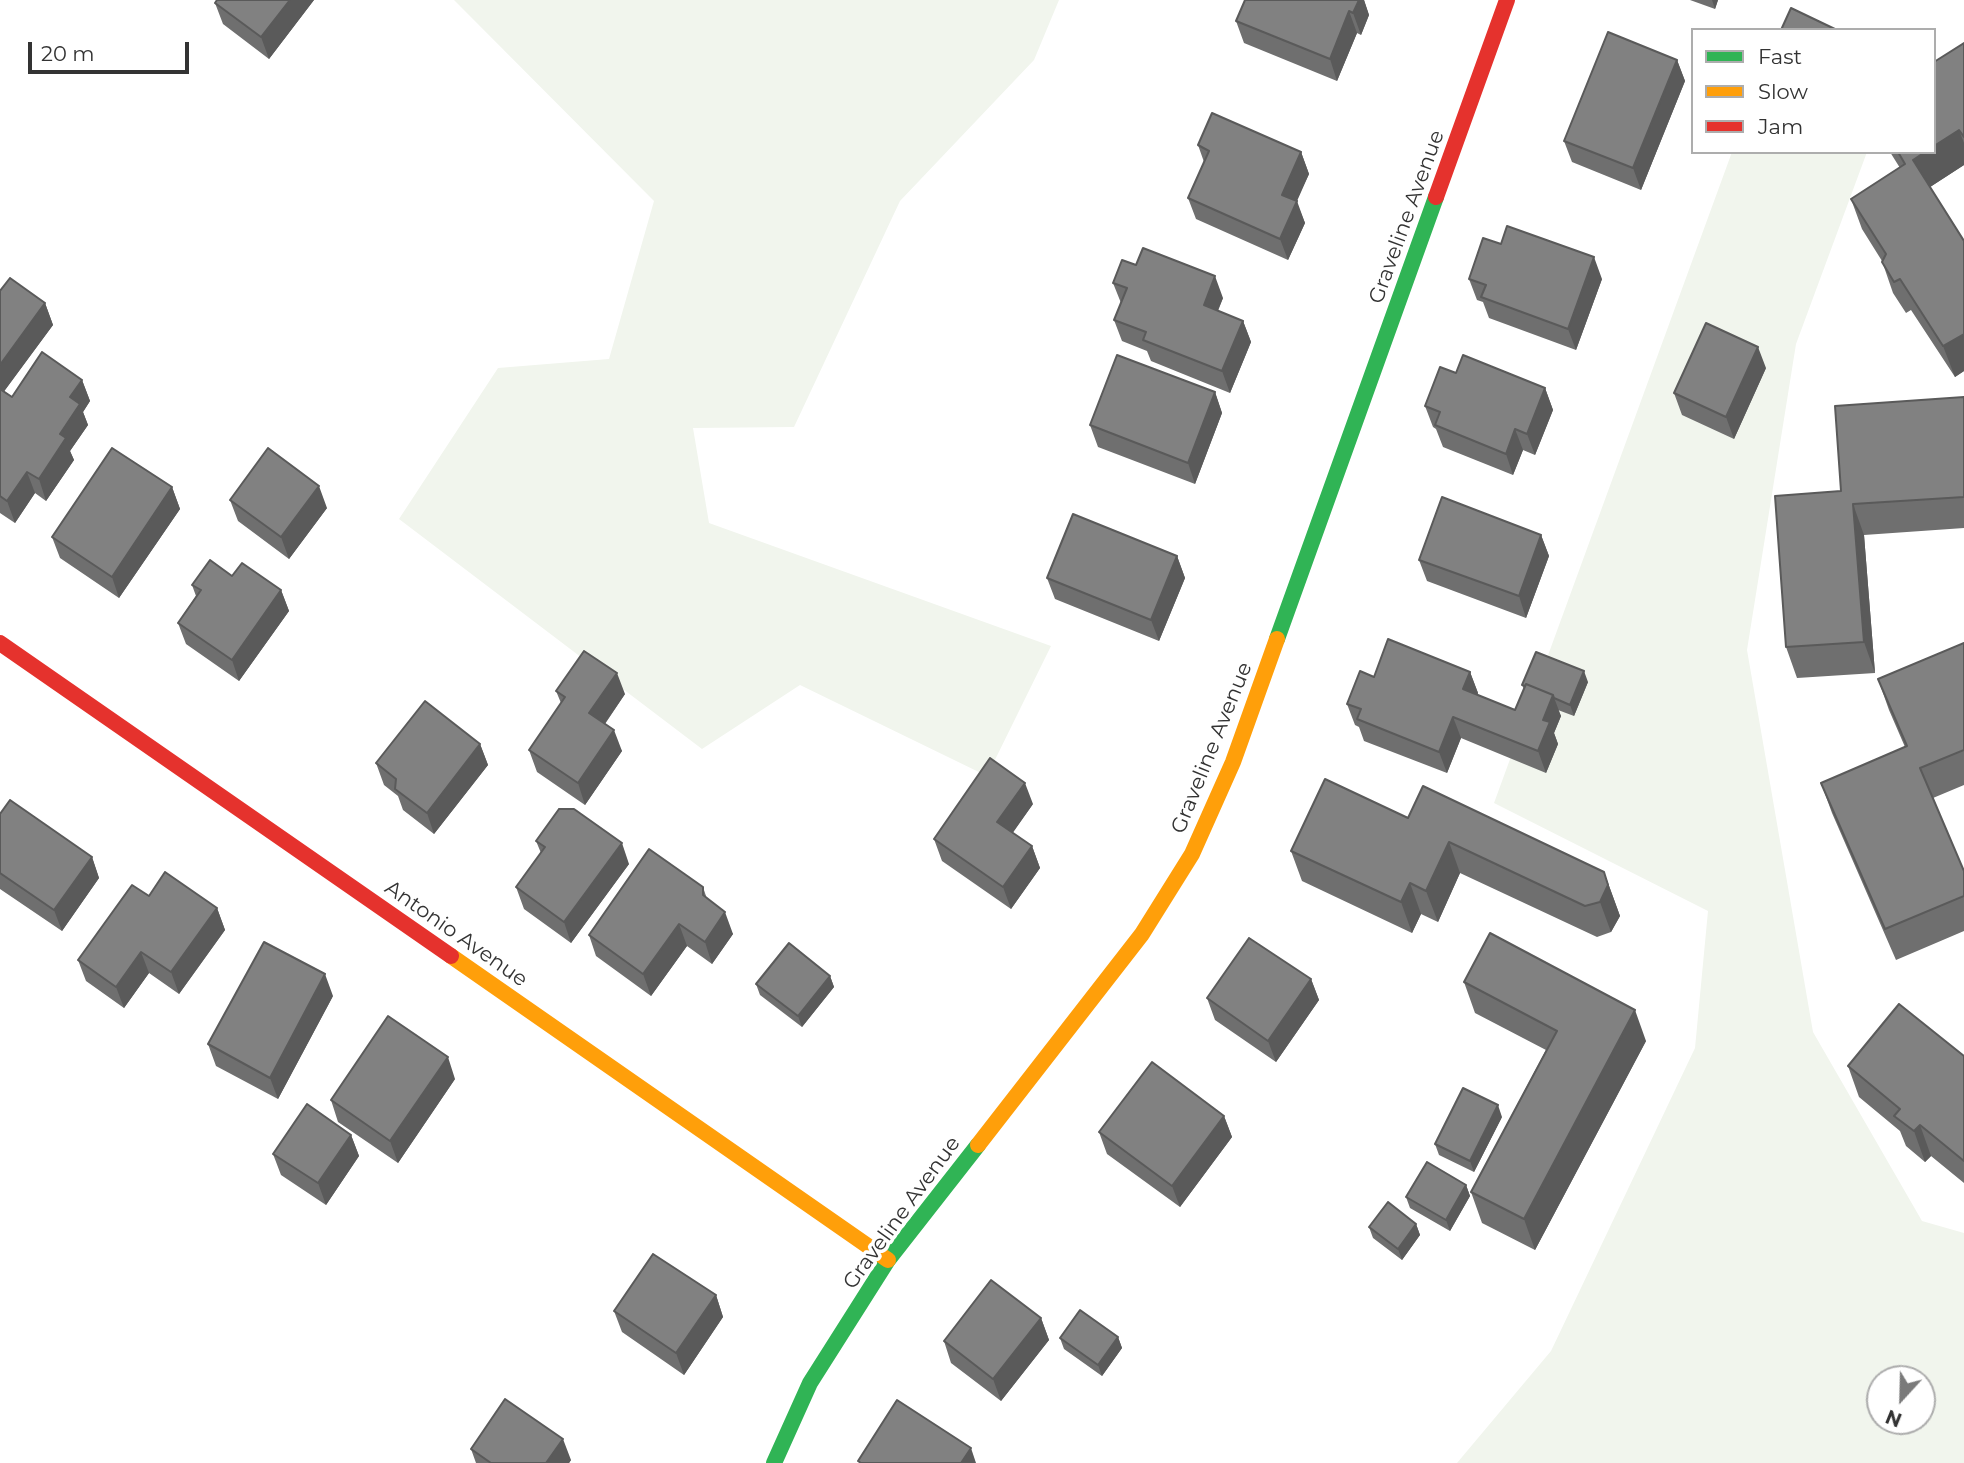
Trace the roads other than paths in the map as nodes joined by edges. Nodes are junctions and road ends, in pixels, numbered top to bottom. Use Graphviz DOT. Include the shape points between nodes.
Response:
graph roads {
  1 [pos="1507,0"];
  2 [pos="0,643"];
  3 [pos="888,1260"];
  4 [pos="774,1463"];
  1 -- 3 [label="street, Graveline Avenue" via="1233,762 1192,854 1142,934"];
  2 -- 3 [label="street, Antonio Avenue"];
  3 -- 4 [label="street, Graveline Avenue" via="810,1383"];
}
